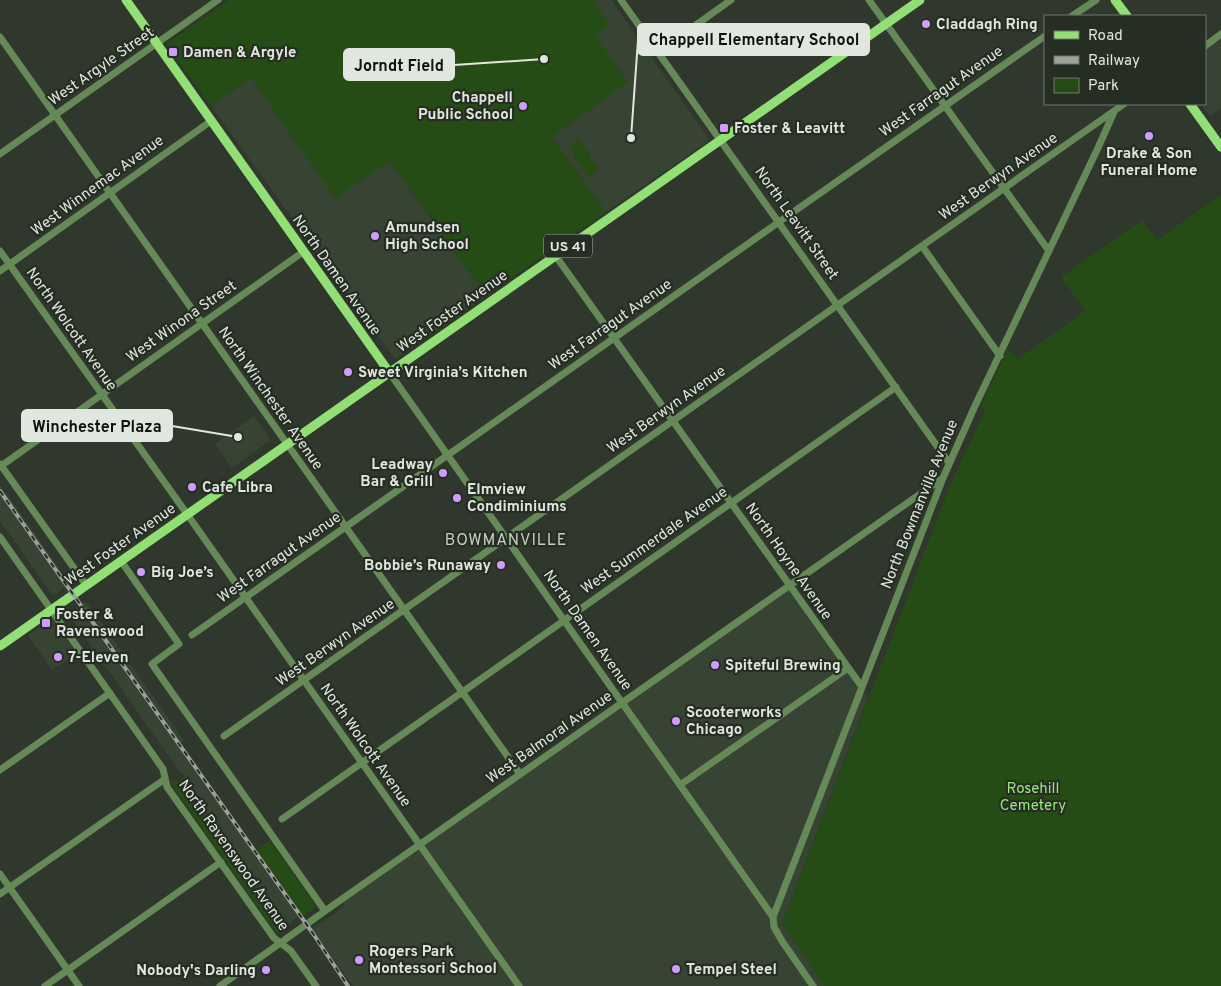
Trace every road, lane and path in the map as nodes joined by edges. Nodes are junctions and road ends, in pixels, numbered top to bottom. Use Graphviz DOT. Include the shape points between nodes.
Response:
graph roads {
  1 [pos="126,0"];
  2 [pos="218,0"];
  3 [pos="621,0"];
  4 [pos="731,0"];
  5 [pos="869,0"];
  6 [pos="920,0"];
  7 [pos="1096,0"];
  8 [pos="1115,0"];
  9 [pos="1074,15"];
  10 [pos="1126,15"];
  11 [pos="886,24"];
  12 [pos="1221,34"];
  13 [pos="0,37"];
  14 [pos="1044,37"];
  15 [pos="156,43"];
  16 [pos="1206,45"];
  17 [pos="658,52"];
  18 [pos="1123,105"];
  19 [pos="1191,105"];
  20 [pos="945,106"];
  21 [pos="1115,111"];
  22 [pos="55,115"];
  23 [pos="211,121"];
  24 [pos="720,140"];
  25 [pos="1221,147"];
  26 [pos="0,154"];
  27 [pos="1004,189"];
  28 [pos="110,193"];
  29 [pos="778,222"];
  30 [pos="922,246"];
  31 [pos="0,251"];
  32 [pos="1049,251"];
  33 [pos="303,252"];
  34 [pos="556,255"];
  35 [pos="10,264"];
  36 [pos="0,271"];
  37 [pos="838,305"];
  38 [pos="202,324"];
  39 [pos="614,338"];
  40 [pos="1000,356"];
  41 [pos="389,372"];
  42 [pos="896,387"];
  43 [pos="102,394"];
  44 [pos="673,421"];
  45 [pos="287,444"];
  46 [pos="448,455"];
  47 [pos="949,463"];
  48 [pos="1,465"];
  49 [pos="942,478"];
  50 [pos="731,503"];
  51 [pos="187,514"];
  52 [pos="346,527"];
  53 [pos="0,537"];
  54 [pos="506,538"];
  55 [pos="121,560"];
  56 [pos="86,585"];
  57 [pos="790,585"];
  58 [pos="246,598"];
  59 [pos="51,610"];
  60 [pos="404,610"];
  61 [pos="564,620"];
  62 [pos="192,635"];
  63 [pos="0,646"];
  64 [pos="848,668"];
  65 [pos="304,680"];
  66 [pos="862,687"];
  67 [pos="462,692"];
  68 [pos="110,693"];
  69 [pos="622,703"];
  70 [pos="224,736"];
  71 [pos="362,763"];
  72 [pos="0,770"];
  73 [pos="520,774"];
  74 [pos="165,779"];
  75 [pos="680,785"];
  76 [pos="282,819"];
  77 [pos="420,845"];
  78 [pos="221,862"];
  79 [pos="0,874"];
  80 [pos="9,887"];
  81 [pos="0,894"];
  82 [pos="325,911"];
  83 [pos="773,917"];
  84 [pos="281,943"];
  85 [pos="68,970"];
  86 [pos="45,986"];
  87 [pos="79,986"];
  88 [pos="220,986"];
  89 [pos="316,986"];
  90 [pos="519,986"];
  91 [pos="814,986"];
  1 -- 15 [label="main road, North Damen Avenue"];
  2 -- 15 [label="street, West Argyle Street"];
  3 -- 17 [label="street, North Leavitt Street"];
  4 -- 17 [label="street"];
  5 -- 11 [label="street"];
  6 -- 11 [label="main road, West Foster Avenue / US 41"];
  7 -- 9 [label="street"];
  8 -- 10 [label="main road"];
  11 -- 20 [label="street"];
  11 -- 24 [label="main road, West Foster Avenue / US 41"];
  12 -- 16 [label="street"];
  13 -- 22 [label="street, North Winchester Avenue"];
  14 -- 20 [label="street, West Farragut Avenue"];
  15 -- 22 [label="street, West Argyle Street"];
  15 -- 23 [label="main road, North Damen Avenue"];
  17 -- 24 [label="street, North Leavitt Street"];
  18 -- 21 [label="street, West Berwyn Avenue"];
  19 -- 25 [label="main road"];
  20 -- 27 [label="street"];
  20 -- 29 [label="street, West Farragut Avenue"];
  21 -- 27 [label="street, West Berwyn Avenue"];
  21 -- 32 [label="street, North Bowmanville Avenue"];
  22 -- 26 [label="street, West Argyle Street"];
  22 -- 28 [label="street, North Winchester Avenue"];
  23 -- 28 [label="street, West Winnemac Avenue"];
  23 -- 33 [label="main road, North Damen Avenue"];
  24 -- 29 [label="street, North Leavitt Street"];
  24 -- 34 [label="main road, West Foster Avenue / US 41"];
  27 -- 30 [label="street, West Berwyn Avenue"];
  27 -- 32 [label="street"];
  28 -- 35 [label="street, West Winnemac Avenue"];
  28 -- 38 [label="street, North Winchester Avenue"];
  29 -- 37 [label="street, North Leavitt Street"];
  29 -- 39 [label="street, West Farragut Avenue"];
  30 -- 37 [label="street, West Berwyn Avenue"];
  30 -- 40 [label="street"];
  31 -- 35 [label="street, North Wolcott Avenue"];
  32 -- 40 [label="street, North Bowmanville Avenue"];
  33 -- 38 [label="street, West Winona Street"];
  33 -- 41 [label="main road, North Damen Avenue"];
  34 -- 39 [label="street, North Hoyne Avenue"];
  34 -- 41 [label="main road, West Foster Avenue / US 41"];
  35 -- 36 [label="street, West Winnemac Avenue"];
  35 -- 43 [label="street, North Wolcott Avenue"];
  37 -- 42 [label="street, North Leavitt Street"];
  37 -- 44 [label="street, West Berwyn Avenue"];
  38 -- 43 [label="street, West Winona Street"];
  38 -- 45 [label="street, North Winchester Avenue"];
  39 -- 44 [label="street, North Hoyne Avenue"];
  39 -- 46 [label="street, West Farragut Avenue"];
  40 -- 47 [label="street, North Bowmanville Avenue"];
  41 -- 45 [label="main road, West Foster Avenue / US 41"];
  41 -- 46 [label="street, North Damen Avenue"];
  42 -- 47 [label="street, North Leavitt Street"];
  42 -- 50 [label="street, West Summerdale Avenue"];
  43 -- 48 [label="street, West Winona Street"];
  43 -- 51 [label="street, North Wolcott Avenue"];
  44 -- 50 [label="street, North Hoyne Avenue"];
  44 -- 54 [label="street, West Berwyn Avenue"];
  45 -- 51 [label="main road, West Foster Avenue / US 41"];
  45 -- 52 [label="street, North Winchester Avenue"];
  46 -- 52 [label="street, West Farragut Avenue"];
  46 -- 54 [label="street, North Damen Avenue"];
  47 -- 49 [label="street, North Bowmanville Avenue"];
  48 -- 56 [label="street"];
  49 -- 57 [label="street, West Balmoral Avenue"];
  49 -- 66 [label="street, North Bowmanville Avenue"];
  50 -- 57 [label="street, North Hoyne Avenue"];
  50 -- 61 [label="street, West Summerdale Avenue"];
  51 -- 55 [label="main road, West Foster Avenue / US 41"];
  51 -- 58 [label="street, North Wolcott Avenue"];
  52 -- 58 [label="street, West Farragut Avenue"];
  52 -- 60 [label="street, North Winchester Avenue"];
  53 -- 59 [label="street, North Ravenswood Avenue"];
  54 -- 60 [label="street, West Berwyn Avenue"];
  54 -- 61 [label="street, North Damen Avenue"];
  55 -- 56 [label="main road, West Foster Avenue / US 41"];
  55 -- 82 [label="street" via="180,644 152,664"];
  56 -- 59 [label="main road, West Foster Avenue / US 41"];
  57 -- 64 [label="street, North Hoyne Avenue"];
  57 -- 69 [label="street, West Balmoral Avenue"];
  58 -- 62 [label="street, West Farragut Avenue"];
  58 -- 65 [label="street, North Wolcott Avenue"];
  59 -- 63 [label="main road, West Foster Avenue / US 41"];
  59 -- 68 [label="street, North Ravenswood Avenue"];
  60 -- 65 [label="street, West Berwyn Avenue"];
  60 -- 67 [label="street, North Winchester Avenue"];
  61 -- 67 [label="street, West Summerdale Avenue"];
  61 -- 69 [label="street, North Damen Avenue"];
  64 -- 66 [label="street, North Hoyne Avenue"];
  64 -- 75 [label="street"];
  65 -- 70 [label="street, West Berwyn Avenue"];
  65 -- 71 [label="street, North Wolcott Avenue"];
  66 -- 83 [label="street, North Bowmanville Avenue"];
  67 -- 71 [label="street, West Summerdale Avenue"];
  67 -- 73 [label="street, North Winchester Avenue"];
  68 -- 72 [label="street"];
  68 -- 74 [label="street, North Ravenswood Avenue" via="163,769"];
  69 -- 73 [label="street, West Balmoral Avenue"];
  69 -- 75 [label="street, North Damen Avenue"];
  71 -- 76 [label="street, West Summerdale Avenue"];
  71 -- 77 [label="street, North Wolcott Avenue"];
  73 -- 77 [label="street, West Balmoral Avenue"];
  74 -- 78 [label="street, North Ravenswood Avenue" via="167,787"];
  74 -- 80 [label="street"];
  75 -- 83 [label="street, North Damen Avenue"];
  77 -- 82 [label="street, West Balmoral Avenue"];
  77 -- 90 [label="street, North Wolcott Avenue"];
  78 -- 84 [label="street, North Ravenswood Avenue" via="274,938"];
  78 -- 85 [label="street"];
  79 -- 80 [label="street"];
  80 -- 81 [label="street"];
  80 -- 85 [label="street"];
  82 -- 84 [label="street, West Balmoral Avenue"];
  83 -- 91 [label="street, North Damen Avenue" via="774,927 782,941"];
  84 -- 88 [label="street, West Balmoral Avenue"];
  84 -- 89 [label="street, North Ravenswood Avenue" via="291,951"];
  85 -- 86 [label="street"];
  85 -- 87 [label="street"];
}
